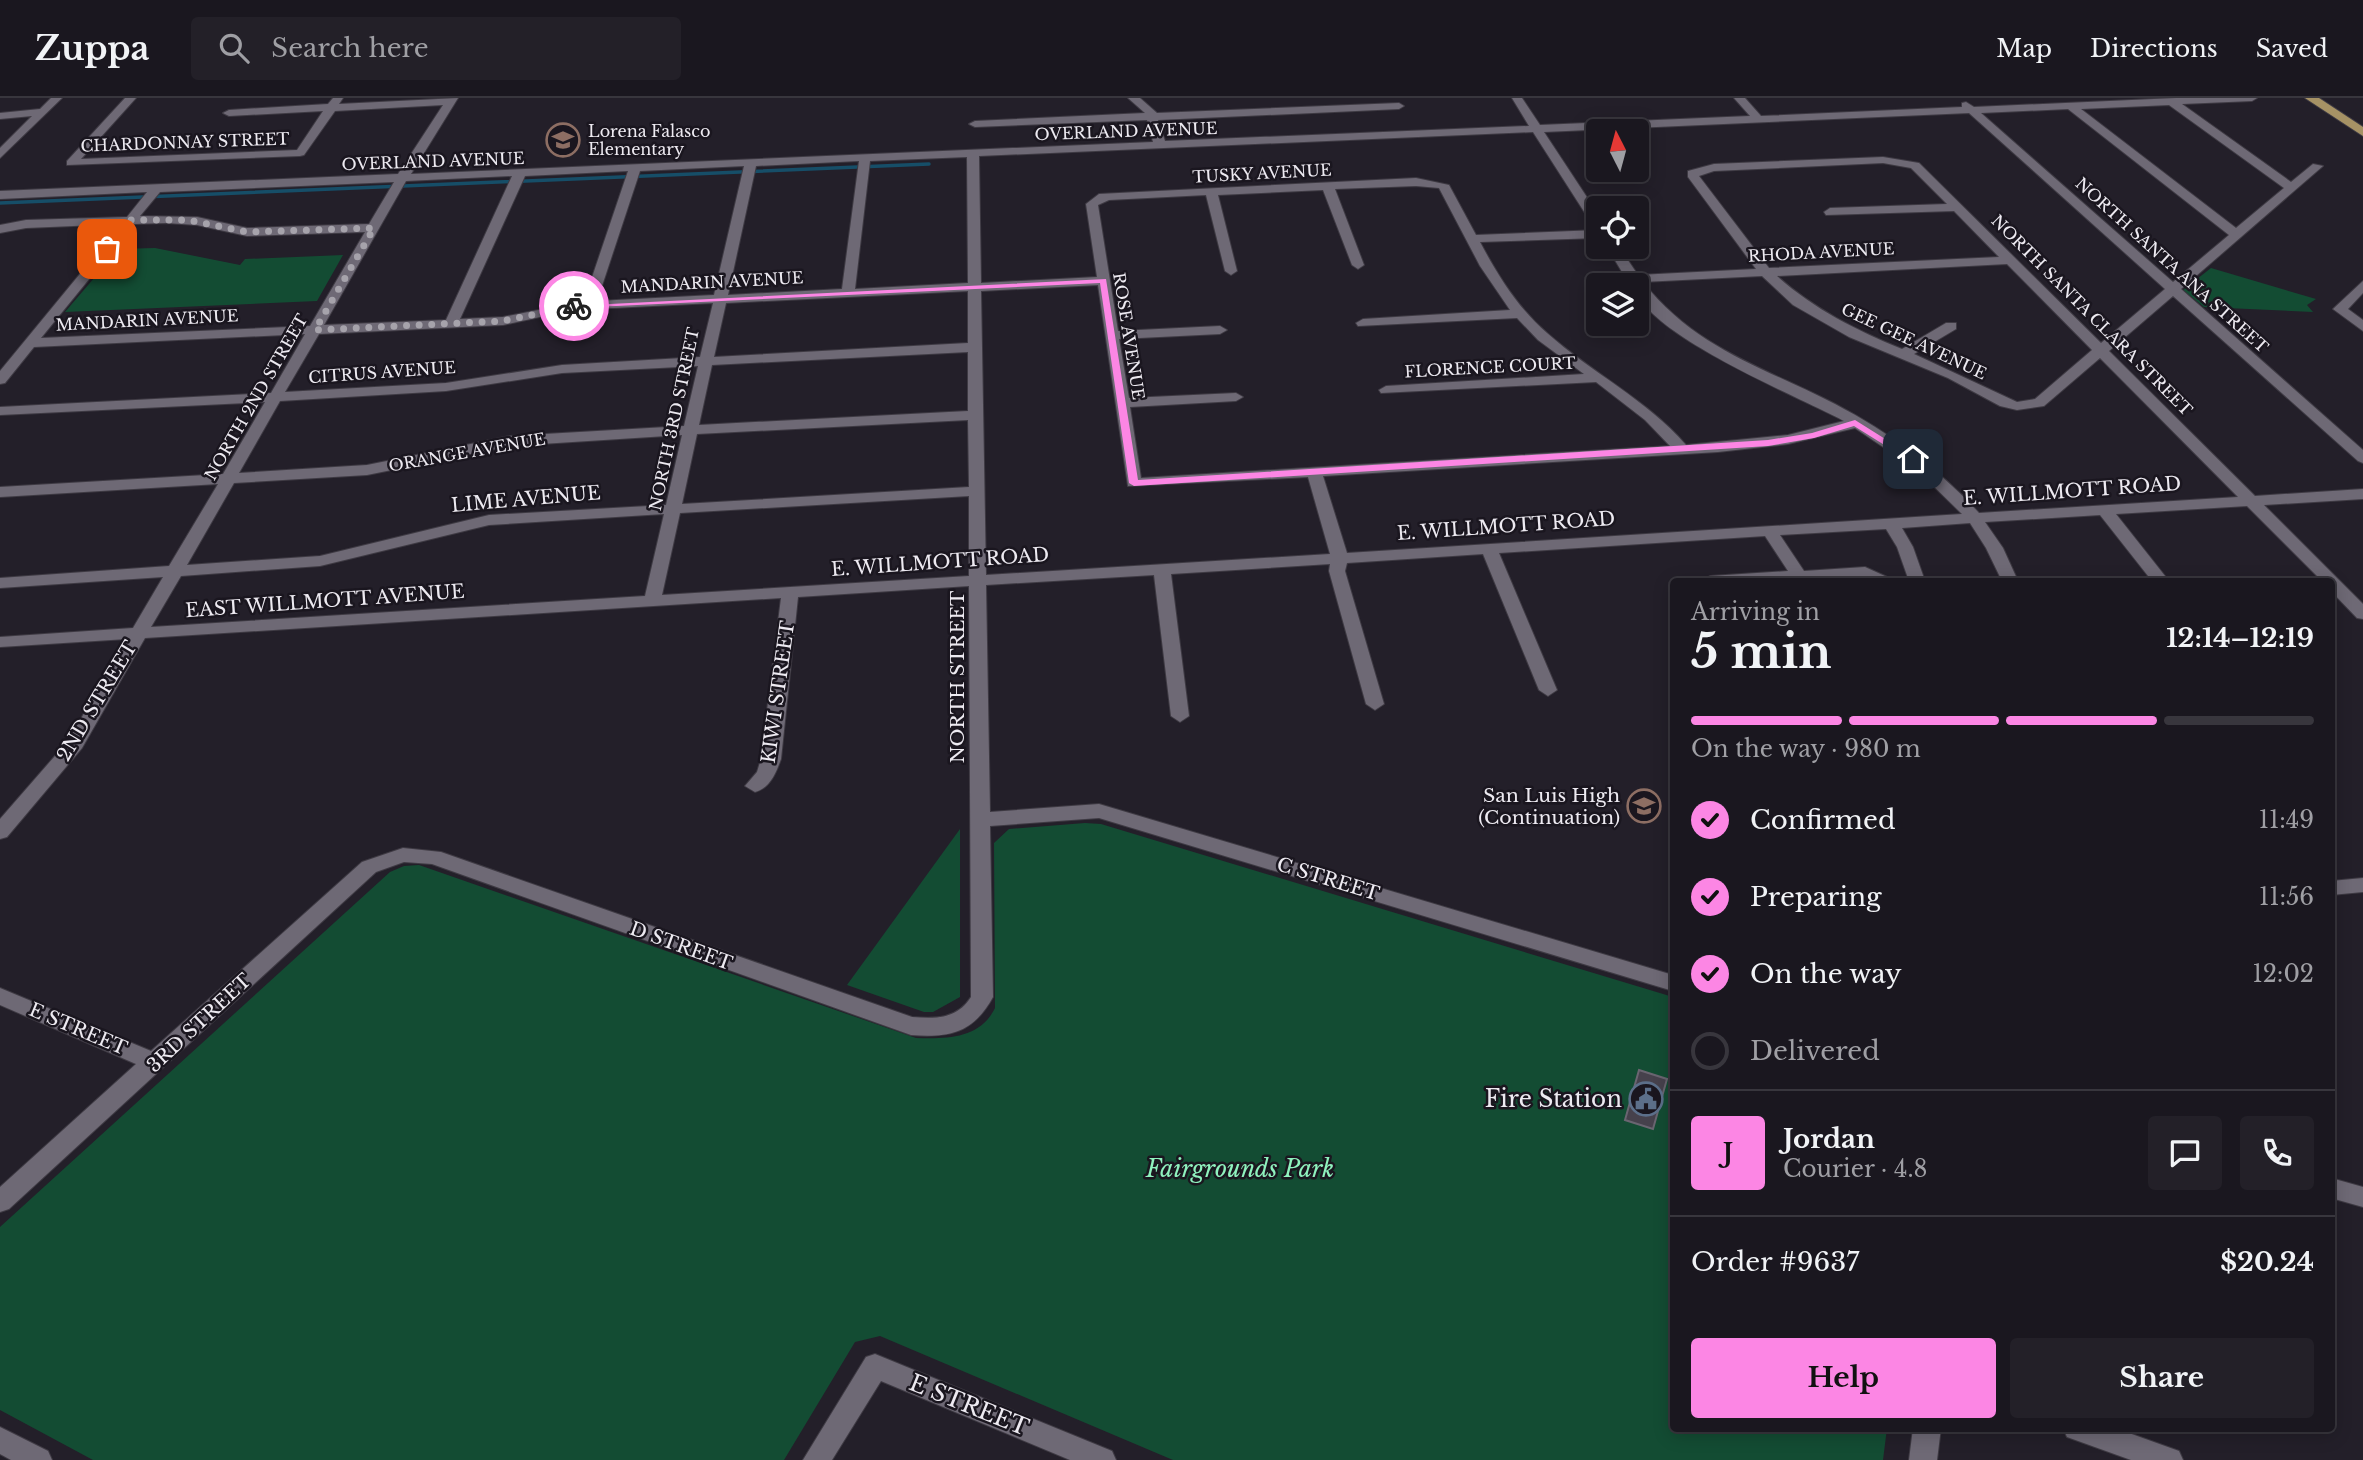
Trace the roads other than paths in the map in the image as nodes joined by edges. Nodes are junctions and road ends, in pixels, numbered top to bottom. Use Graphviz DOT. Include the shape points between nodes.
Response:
graph roads {
  1 [pos="57,98"];
  2 [pos="131,98"];
  3 [pos="1133,98"];
  4 [pos="1517,98"];
  5 [pos="1740,98"];
  6 [pos="1958,98"];
  7 [pos="2252,98"];
  8 [pos="2311,98"];
  9 [pos="452,100"];
  10 [pos="2172,102"];
  11 [pos="335,103"];
  12 [pos="1399,106"];
  13 [pos="2071,106"];
  14 [pos="1972,110"];
  15 [pos="42,112"];
  16 [pos="229,113"];
  17 [pos="0,114"];
  18 [pos="1153,117"];
  19 [pos="1759,120"];
  20 [pos="975,124"];
  21 [pos="1537,129"];
  22 [pos="2363,132"];
  23 [pos="1160,145"];
  24 [pos="974,153"];
  25 [pos="0,155"];
  26 [pos="864,158"];
  27 [pos="1903,161"];
  28 [pos="751,163"];
  29 [pos="2317,166"];
  30 [pos="635,168"];
  31 [pos="520,173"];
  32 [pos="402,178"];
  33 [pos="1328,186"];
  34 [pos="157,188"];
  35 [pos="2292,188"];
  36 [pos="1211,191"];
  37 [pos="0,195"];
  38 [pos="1099,198"];
  39 [pos="1586,205"];
  40 [pos="1958,207"];
  41 [pos="1830,212"];
  42 [pos="131,220"];
  43 [pos="2,228"];
  44 [pos="374,228"];
  45 [pos="1586,234"];
  46 [pos="2236,235"];
  47 [pos="1472,239"];
  48 [pos="2011,260"];
  49 [pos="1358,265"];
  50 [pos="1231,271"];
  51 [pos="1765,272"];
  52 [pos="1649,278"];
  53 [pos="1103,281"];
  54 [pos="2363,285"];
  55 [pos="975,287"];
  56 [pos="2174,290"];
  57 [pos="848,293"];
  58 [pos="718,299"];
  59 [pos="1649,299"];
  60 [pos="589,306"];
  61 [pos="1520,314"];
  62 [pos="451,323"];
  63 [pos="1363,323"];
  64 [pos="1951,326"];
  65 [pos="2363,327"];
  66 [pos="315,330"];
  67 [pos="1220,330"];
  68 [pos="1111,335"];
  69 [pos="30,343"];
  70 [pos="975,347"];
  71 [pos="2103,351"];
  72 [pos="1903,354"];
  73 [pos="705,361"];
  74 [pos="1595,378"];
  75 [pos="0,380"];
  76 [pos="1386,390"];
  77 [pos="276,397"];
  78 [pos="1236,397"];
  79 [pos="1122,403"];
  80 [pos="0,411"];
  81 [pos="976,415"];
  82 [pos="1855,423"];
  83 [pos="690,430"];
  84 [pos="1681,449"];
  85 [pos="2363,458"];
  86 [pos="1314,472"];
  87 [pos="228,479"];
  88 [pos="977,491"];
  89 [pos="0,492"];
  90 [pos="2363,494"];
  91 [pos="2252,501"];
  92 [pos="672,509"];
  93 [pos="2104,510"];
  94 [pos="1975,518"];
  95 [pos="1891,523"];
  96 [pos="1769,531"];
  97 [pos="1489,548"];
  98 [pos="1340,558"];
  99 [pos="1162,569"];
  100 [pos="173,573"];
  101 [pos="1798,575"];
  102 [pos="1754,578"];
  103 [pos="1880,578"];
  104 [pos="1916,578"];
  105 [pos="2009,578"];
  106 [pos="2159,578"];
  107 [pos="2328,578"];
  108 [pos="978,581"];
  109 [pos="0,583"];
  110 [pos="2335,585"];
  111 [pos="790,593"];
  112 [pos="652,601"];
  113 [pos="2363,614"];
  114 [pos="138,634"];
  115 [pos="0,642"];
  116 [pos="1548,690"];
  117 [pos="1376,704"];
  118 [pos="1180,716"];
  119 [pos="755,786"];
  120 [pos="978,820"];
  121 [pos="0,832"];
  122 [pos="403,855"];
  123 [pos="2363,885"];
  124 [pos="2335,888"];
  125 [pos="1670,982"];
  126 [pos="0,996"];
  127 [pos="960,1024"];
  128 [pos="156,1063"];
  129 [pos="2335,1189"];
  130 [pos="2363,1197"];
  131 [pos="0,1202"];
  132 [pos="1926,1432"];
  133 [pos="2088,1432"];
  134 [pos="0,1440"];
  135 [pos="38,1460"];
  136 [pos="817,1460"];
  137 [pos="1102,1460"];
  138 [pos="1923,1460"];
  139 [pos="2169,1460"];
  1 -- 15 [label="street"];
  2 -- 11 [label="street, CHARDONNAY STREET" via="71,163 300,153"];
  3 -- 18 [label="street"];
  4 -- 21 [label="street"];
  5 -- 19 [label="street"];
  6 -- 14 [label="street, NORTH SANTA ANA STREET"];
  7 -- 10 [label="street, OVERLAND AVENUE"];
  8 -- 22 [label="main road"];
  9 -- 11 [label="street"];
  9 -- 32 [label="street, NORTH 2ND STREET"];
  10 -- 13 [label="street, OVERLAND AVENUE"];
  10 -- 35 [label="street"];
  11 -- 16 [label="street"];
  12 -- 18 [label="street"];
  13 -- 14 [label="street, OVERLAND AVENUE"];
  13 -- 46 [label="street"];
  14 -- 19 [label="street, OVERLAND AVENUE"];
  14 -- 56 [label="street, NORTH SANTA ANA STREET"];
  15 -- 17 [label="street"];
  15 -- 25 [label="street"];
  18 -- 20 [label="street"];
  18 -- 23 [label="street"];
  19 -- 21 [label="street, OVERLAND AVENUE"];
  21 -- 23 [label="street, OVERLAND AVENUE"];
  21 -- 39 [label="street"];
  23 -- 24 [label="street, OVERLAND AVENUE"];
  24 -- 26 [label="street, OVERLAND AVENUE"];
  24 -- 55 [label="street, NORTH STREET"];
  26 -- 28 [label="street, OVERLAND AVENUE"];
  26 -- 57 [label="street"];
  27 -- 40 [label="street, NORTH SANTA CLARA STREET" via="1919,169"];
  27 -- 51 [label="street, GEE GEE AVENUE" via="1714,168 1692,174"];
  28 -- 30 [label="street, OVERLAND AVENUE"];
  28 -- 58 [label="street, NORTH 3RD STREET"];
  29 -- 35 [label="street"];
  30 -- 31 [label="street, OVERLAND AVENUE"];
  30 -- 60 [label="street"];
  31 -- 32 [label="street, OVERLAND AVENUE"];
  31 -- 62 [label="street"];
  32 -- 34 [label="street, OVERLAND AVENUE"];
  32 -- 44 [label="street, NORTH 2ND STREET"];
  33 -- 36 [label="street, TUSKY AVENUE"];
  33 -- 47 [label="street, TUSKY AVENUE" via="1443,185"];
  33 -- 49 [label="street"];
  34 -- 37 [label="street, OVERLAND AVENUE"];
  34 -- 42 [label="street"];
  35 -- 46 [label="street"];
  36 -- 38 [label="street, TUSKY AVENUE"];
  36 -- 50 [label="street"];
  38 -- 53 [label="street, ROSE AVENUE" via="1092,204"];
  40 -- 41 [label="street"];
  40 -- 48 [label="street, NORTH SANTA CLARA STREET"];
  42 -- 43 [label="street"];
  42 -- 44 [label="street" via="188,220 247,232"];
  42 -- 69 [label="street"];
  44 -- 66 [label="street, NORTH 2ND STREET"];
  45 -- 47 [label="street"];
  46 -- 56 [label="street"];
  47 -- 61 [label="street" via="1492,278"];
  48 -- 51 [label="street, RHODA AVENUE"];
  48 -- 71 [label="street, NORTH SANTA CLARA STREET"];
  51 -- 52 [label="street, RHODA AVENUE"];
  51 -- 72 [label="street, GEE GEE AVENUE" via="1825,319"];
  53 -- 55 [label="street, MANDARIN AVENUE"];
  53 -- 68 [label="street, ROSE AVENUE"];
  54 -- 65 [label="street" via="2340,309"];
  55 -- 57 [label="street, MANDARIN AVENUE"];
  55 -- 70 [label="street, NORTH STREET"];
  56 -- 71 [label="street"];
  56 -- 85 [label="street, NORTH SANTA ANA STREET"];
  57 -- 58 [label="street, MANDARIN AVENUE"];
  58 -- 60 [label="street, MANDARIN AVENUE"];
  58 -- 73 [label="street, NORTH 3RD STREET"];
  59 -- 82 [label="street" via="1693,339"];
  60 -- 62 [label="street, MANDARIN AVENUE" via="545,310 503,321"];
  61 -- 63 [label="street"];
  61 -- 74 [label="street"];
  62 -- 66 [label="street, MANDARIN AVENUE"];
  64 -- 72 [label="street"];
  66 -- 69 [label="street, MANDARIN AVENUE"];
  66 -- 77 [label="street, NORTH 2ND STREET"];
  67 -- 68 [label="street"];
  68 -- 79 [label="street, ROSE AVENUE"];
  69 -- 75 [label="street"];
  70 -- 73 [label="street, CITRUS AVENUE"];
  70 -- 81 [label="street, NORTH STREET"];
  71 -- 72 [label="street, GEE GEE AVENUE" via="2039,403 2017,406"];
  71 -- 91 [label="street, NORTH SANTA CLARA STREET"];
  73 -- 77 [label="street, CITRUS AVENUE" via="562,369 446,387"];
  73 -- 83 [label="street, NORTH 3RD STREET"];
  74 -- 76 [label="street, FLORENCE COURT"];
  74 -- 84 [label="street" via="1648,412"];
  77 -- 80 [label="street, CITRUS AVENUE"];
  77 -- 87 [label="street, NORTH 2ND STREET"];
  78 -- 79 [label="street"];
  79 -- 86 [label="street, ROSE AVENUE" via="1134,483"];
  81 -- 83 [label="street, ORANGE AVENUE"];
  81 -- 88 [label="street, NORTH STREET"];
  82 -- 84 [label="street" via="1780,442"];
  82 -- 94 [label="street" via="1922,466"];
  83 -- 87 [label="street, ORANGE AVENUE" via="550,437 368,470"];
  83 -- 92 [label="street, NORTH 3RD STREET"];
  84 -- 86 [label="street"];
  86 -- 98 [label="street"];
  87 -- 89 [label="street, ORANGE AVENUE"];
  87 -- 100 [label="street, NORTH 2ND STREET"];
  88 -- 92 [label="street, LIME AVENUE"];
  88 -- 108 [label="street, NORTH STREET"];
  90 -- 91 [label="street, E. WILLMOTT ROAD"];
  91 -- 93 [label="street, E. WILLMOTT ROAD"];
  91 -- 107 [label="street, NORTH SANTA CLARA STREET"];
  92 -- 100 [label="street, LIME AVENUE" via="489,520 427,531 320,561"];
  92 -- 112 [label="street, NORTH 3RD STREET"];
  93 -- 94 [label="street, E. WILLMOTT ROAD"];
  93 -- 106 [label="street"];
  94 -- 95 [label="street, E. WILLMOTT ROAD"];
  94 -- 105 [label="street"];
  95 -- 96 [label="street, E. WILLMOTT ROAD"];
  95 -- 104 [label="street"];
  96 -- 97 [label="street, E. WILLMOTT ROAD"];
  96 -- 101 [label="street"];
  97 -- 98 [label="street, E. WILLMOTT ROAD"];
  97 -- 116 [label="street"];
  98 -- 99 [label="street, E. WILLMOTT ROAD"];
  98 -- 117 [label="street" via="1337,571"];
  99 -- 108 [label="street, E. WILLMOTT ROAD"];
  99 -- 118 [label="street"];
  100 -- 109 [label="street, LIME AVENUE"];
  100 -- 114 [label="street, NORTH 2ND STREET"];
  101 -- 102 [label="street"];
  101 -- 103 [label="street" via="1865,572"];
  108 -- 111 [label="street, E. WILLMOTT ROAD"];
  108 -- 120 [label="street, NORTH STREET"];
  110 -- 113 [label="street, NORTH SANTA CLARA STREET"];
  111 -- 112 [label="street, E. WILLMOTT ROAD"];
  111 -- 119 [label="street, KIWI STREET" via="771,759"];
  112 -- 114 [label="street, EAST WILLMOTT AVENUE"];
  114 -- 115 [label="street, EAST WILLMOTT AVENUE"];
  114 -- 121 [label="street, 2ND STREET" via="75,744"];
  120 -- 125 [label="street, C STREET" via="1099,811"];
  120 -- 127 [label="street, NORTH STREET" via="982,996 971,1016"];
  122 -- 127 [label="street, D STREET" via="434,857 911,1026"];
  122 -- 128 [label="street, 3RD STREET" via="369,867"];
  123 -- 124 [label="street"];
  126 -- 128 [label="street, E STREET"];
  128 -- 131 [label="street, 3RD STREET"];
  129 -- 130 [label="street"];
  132 -- 138 [label="street"];
  133 -- 139 [label="street"];
  134 -- 135 [label="street"];
  136 -- 137 [label="street, E STREET" via="875,1366"];
}
